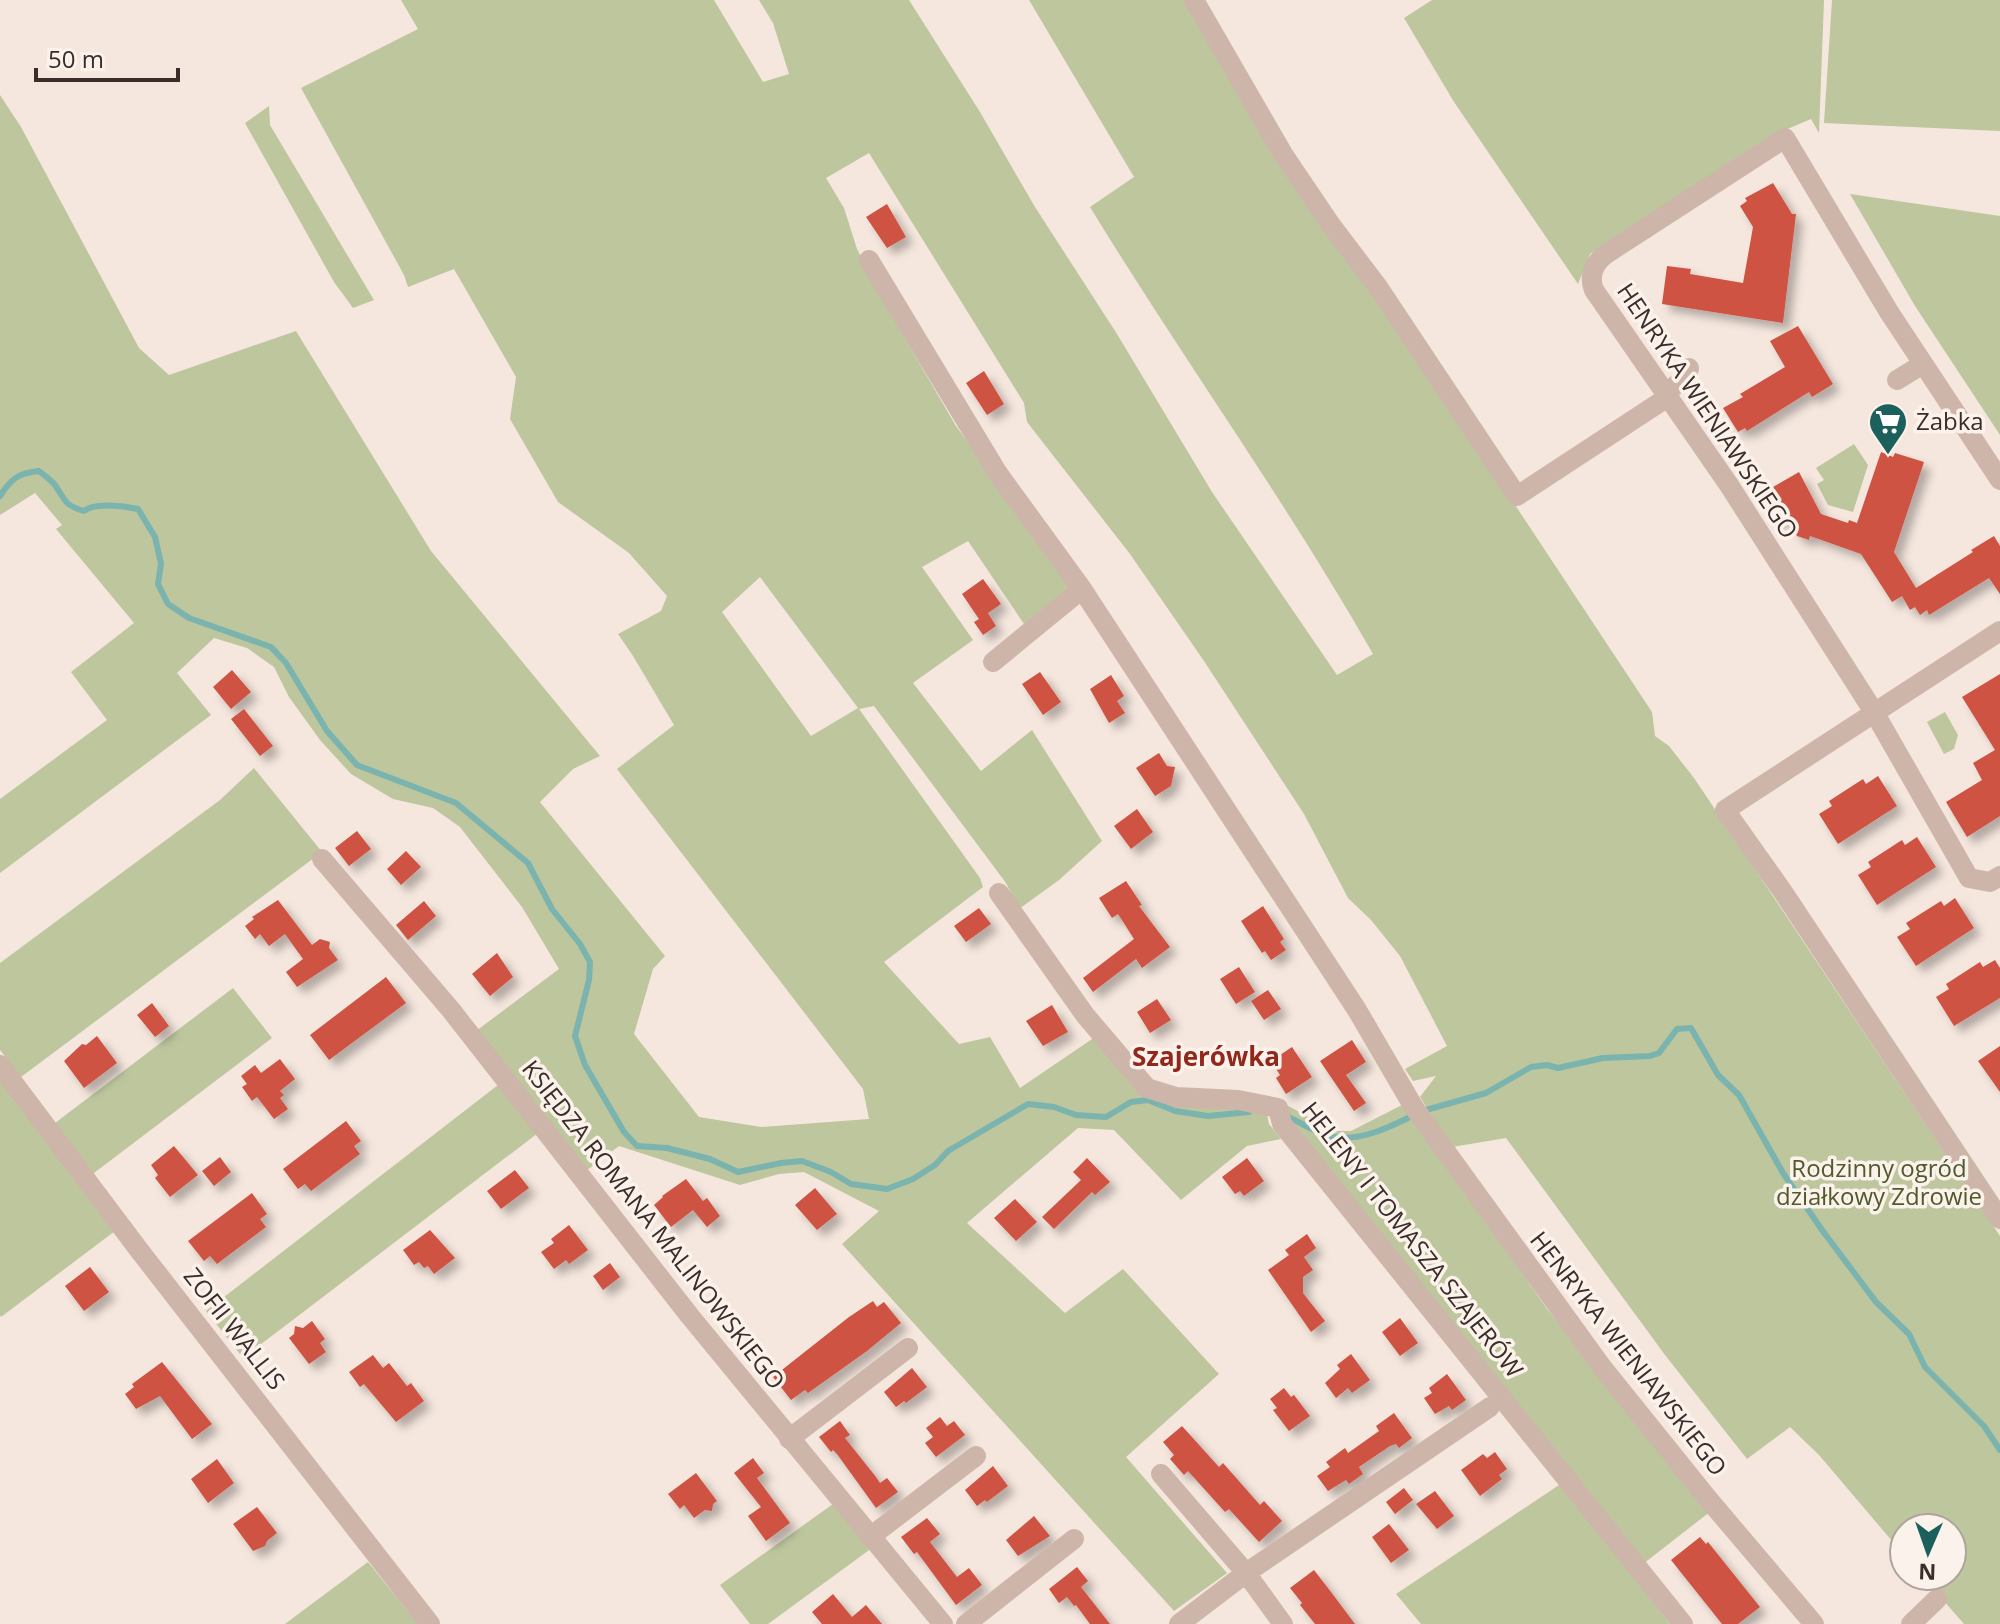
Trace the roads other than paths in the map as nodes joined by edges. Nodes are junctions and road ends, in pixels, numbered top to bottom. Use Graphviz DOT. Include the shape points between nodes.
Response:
graph roads {
  1 [pos="1194,0"];
  2 [pos="869,260"];
  3 [pos="1923,364"];
  4 [pos="1689,368"];
  5 [pos="1897,380"];
  6 [pos="1666,395"];
  7 [pos="2000,480"];
  8 [pos="1082,589"];
  9 [pos="1986,632"];
  10 [pos="993,662"];
  11 [pos="1904,667"];
  12 [pos="1916,685"];
  13 [pos="1874,712"];
  14 [pos="322,859"];
  15 [pos="2000,876"];
  16 [pos="999,893"];
  17 [pos="0,1065"];
  18 [pos="2000,1219"];
  19 [pos="908,1348"];
  20 [pos="1490,1407"];
  21 [pos="789,1439"];
  22 [pos="976,1456"];
  23 [pos="1161,1474"];
  24 [pos="870,1537"];
  25 [pos="1074,1539"];
  26 [pos="1246,1573"];
  27 [pos="1937,1599"];
  28 [pos="430,1624"];
  29 [pos="943,1624"];
  30 [pos="966,1624"];
  31 [pos="1179,1624"];
  32 [pos="1283,1624"];
  33 [pos="1683,1624"];
  34 [pos="1814,1624"];
  35 [pos="1911,1624"];
  1 -- 6 [label="street" via="1283,154 1517,496"];
  2 -- 8 [label="street" via="997,472"];
  3 -- 5 [label="street"];
  3 -- 6 [label="street, HENRYKA WIENIAWSKIEGO" via="1785,138 1594,266 1594,290"];
  3 -- 7 [label="street, HENRYKA WIENIAWSKIEGO"];
  4 -- 6 [label="street" via="1687,377"];
  6 -- 13 [label="street, HENRYKA WIENIAWSKIEGO"];
  8 -- 10 [label="street"];
  8 -- 34 [label="street, HENRYKA WIENIAWSKIEGO" via="1357,1010 1413,1106 1602,1367"];
  9 -- 12 [label="street"];
  11 -- 12 [label="street"];
  12 -- 13 [label="street"];
  13 -- 15 [label="street, HENRYKA WIENIAWSKIEGO" via="1969,878 1990,882"];
  13 -- 18 [label="street" via="1725,810"];
  14 -- 21 [label="street, KSIĘDZA ROMANA MALINOWSKIEGO" via="451,1010"];
  16 -- 33 [label="street, HELENY I TOMASZA SZAJERÓW" via="1085,1015 1147,1088 1176,1097 1278,1108 1282,1124"];
  17 -- 28 [label="street, ZOFII WALLIS"];
  19 -- 21 [label="street"];
  20 -- 26 [label="street"];
  21 -- 24 [label="street, KSIĘDZA ROMANA MALINOWSKIEGO"];
  22 -- 24 [label="street"];
  23 -- 26 [label="street"];
  24 -- 29 [label="street, KSIĘDZA ROMANA MALINOWSKIEGO"];
  25 -- 30 [label="street"];
  26 -- 31 [label="street"];
  26 -- 32 [label="street"];
  27 -- 35 [label="street"];
}
